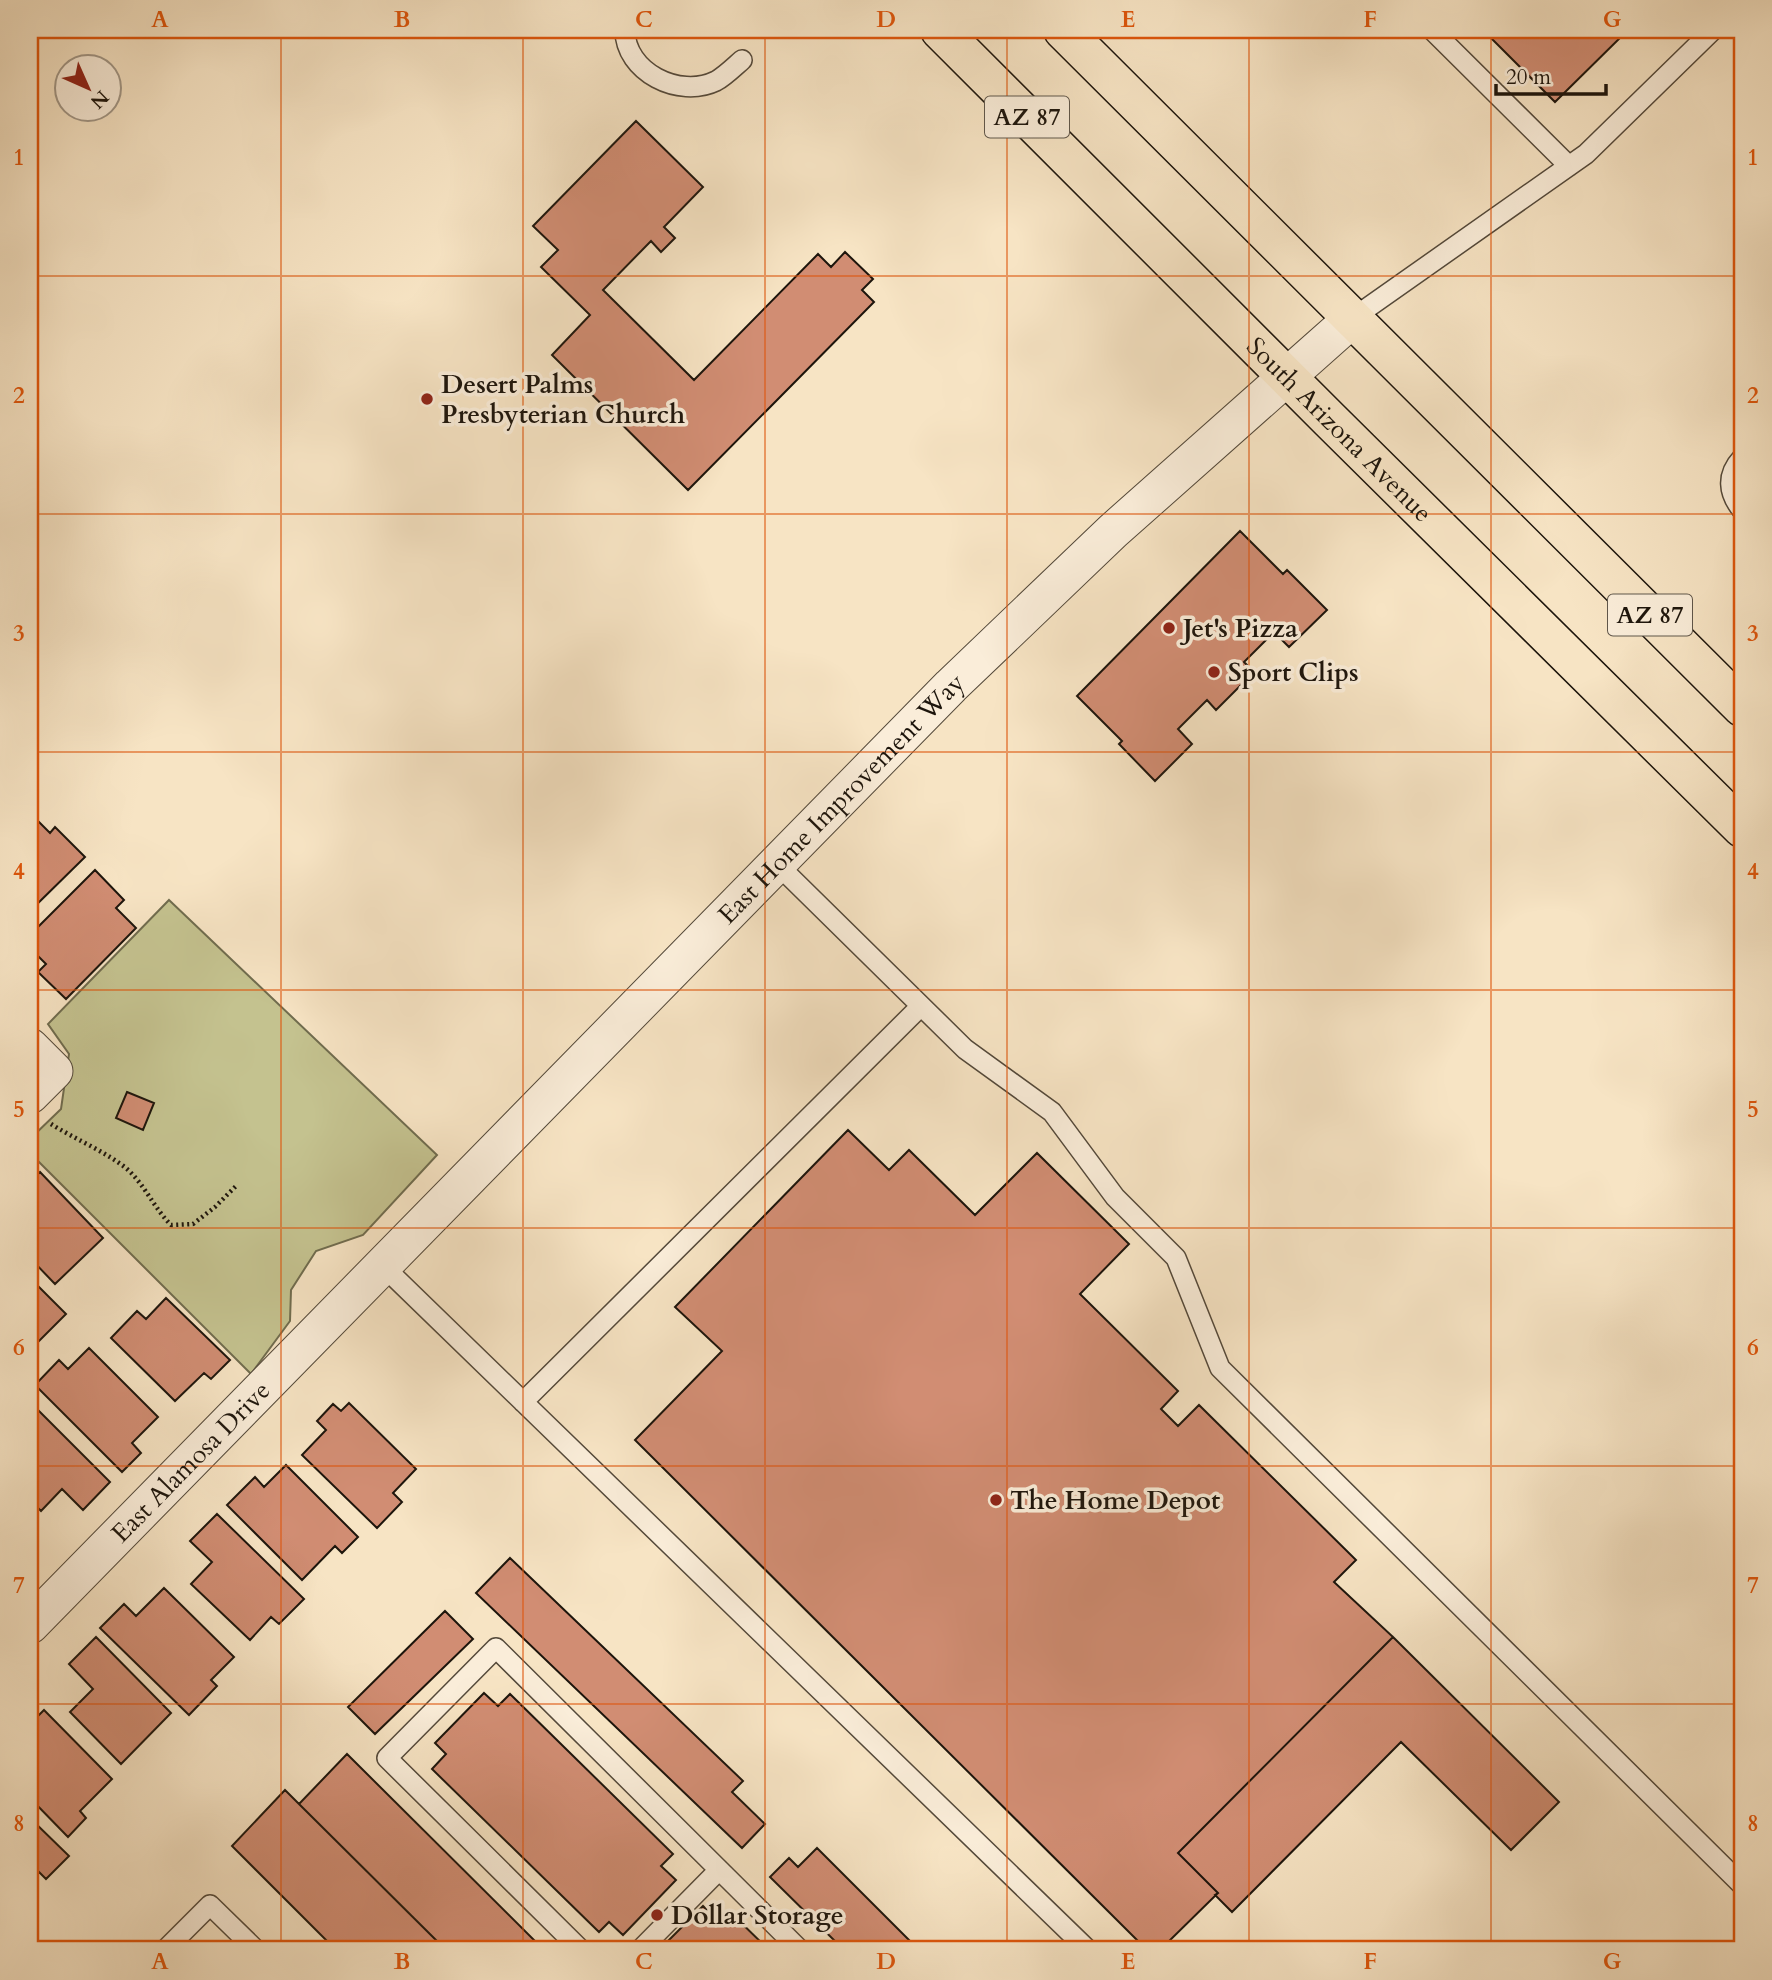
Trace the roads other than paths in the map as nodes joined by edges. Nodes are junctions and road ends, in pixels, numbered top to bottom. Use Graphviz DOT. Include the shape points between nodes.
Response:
graph roads {
  1 [pos="625,30"];
  2 [pos="940,30"];
  3 [pos="1063,30"];
  4 [pos="1432,30"];
  5 [pos="1713,30"];
  6 [pos="742,60"];
  7 [pos="1569,166"];
  8 [pos="1353,318"];
  9 [pos="1287,377"];
  10 [pos="1742,458"];
  11 [pos="1742,510"];
  12 [pos="1742,707"];
  13 [pos="1742,828"];
  14 [pos="777,864"];
  15 [pos="921,1006"];
  16 [pos="383,1266"];
  17 [pos="351,1298"];
  18 [pos="523,1402"];
  19 [pos="30,1625"];
  20 [pos="719,1870"];
  21 [pos="1742,1885"];
  22 [pos="165,1950"];
  23 [pos="256,1950"];
  24 [pos="581,1950"];
  25 [pos="640,1950"];
  26 [pos="800,1950"];
  27 [pos="1088,1950"];
  1 -- 6 [label="lane" via="625,42 642,68 668,85 697,87 716,81"];
  2 -- 9 [label="main road, South Arizona Avenue / AZ 87"];
  3 -- 8 [label="main road, AZ 87"];
  4 -- 7 [label="lane"];
  5 -- 7 [label="lane"];
  7 -- 8 [label="lane"];
  8 -- 9 [label="street, East Home Improvement Way"];
  8 -- 12 [label="main road, AZ 87"];
  9 -- 13 [label="main road, South Arizona Avenue / AZ 87"];
  9 -- 14 [label="street, East Home Improvement Way" via="1113,531 959,678"];
  10 -- 11 [label="lane" via="1730,480 1731,495"];
  14 -- 15 [label="lane"];
  14 -- 16 [label="street, East Home Improvement Way"];
  15 -- 18 [label="lane"];
  15 -- 21 [label="lane" via="965,1049 1052,1112 1115,1197 1176,1258 1220,1368"];
  16 -- 17 [label="street, East Home Improvement Way"];
  16 -- 18 [label="lane"];
  17 -- 19 [label="street, East Alamosa Drive"];
  18 -- 27 [label="lane"];
  20 -- 24 [label="lane" via="496,1648 387,1758"];
  20 -- 25 [label="lane"];
  20 -- 26 [label="lane"];
  22 -- 23 [label="lane" via="210,1905"];
}
